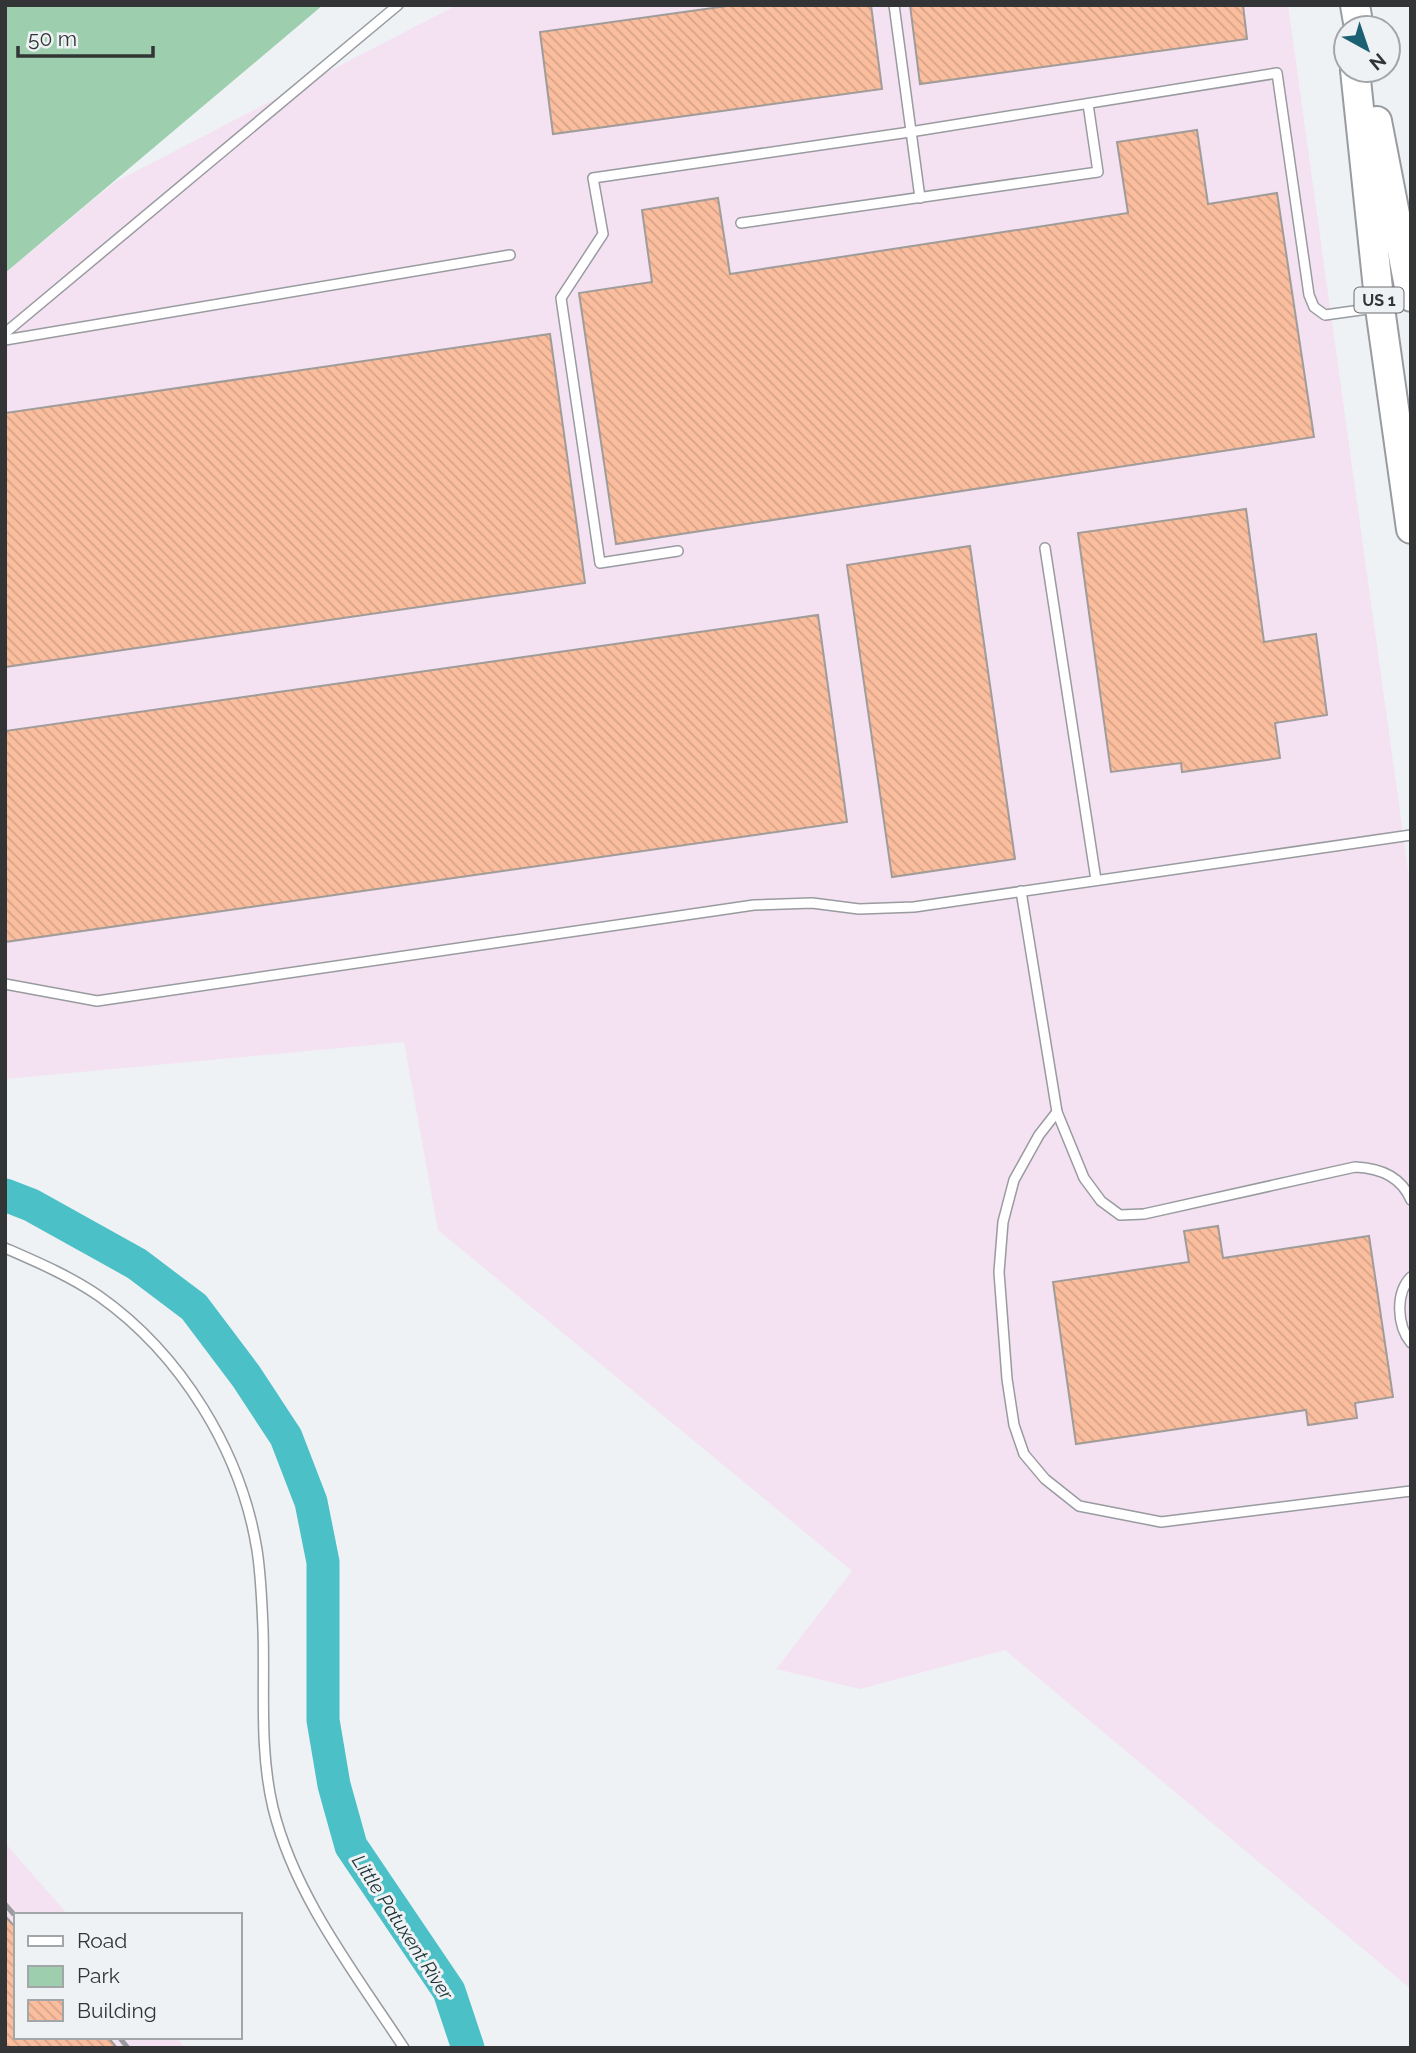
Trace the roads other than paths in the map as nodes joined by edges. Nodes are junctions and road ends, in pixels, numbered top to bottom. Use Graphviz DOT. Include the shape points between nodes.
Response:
graph roads {
  1 [pos="398,5"];
  2 [pos="894,5"];
  3 [pos="1356,84"];
  4 [pos="1370,84"];
  5 [pos="1088,104"];
  6 [pos="910,132"];
  7 [pos="920,198"];
  8 [pos="741,223"];
  9 [pos="510,255"];
  10 [pos="1411,297"];
  11 [pos="1380,308"];
  12 [pos="5,333"];
  13 [pos="5,340"];
  14 [pos="1411,529"];
  15 [pos="1045,548"];
  16 [pos="678,551"];
  17 [pos="1411,835"];
  18 [pos="1096,880"];
  19 [pos="1021,891"];
  20 [pos="5,984"];
  21 [pos="1057,1112"];
  22 [pos="1411,1200"];
  23 [pos="5,1248"];
  24 [pos="1411,1277"];
  25 [pos="1411,1343"];
  26 [pos="1411,1491"];
  27 [pos="404,2048"];
  1 -- 12 [label="lane"];
  2 -- 6 [label="lane"];
  3 -- 11 [label="main road, US 1"];
  4 -- 10 [label="main road, US 1"];
  5 -- 6 [label="lane"];
  5 -- 7 [label="lane" via="1098,172"];
  5 -- 11 [label="lane" via="1277,74 1314,307 1325,315"];
  6 -- 7 [label="lane"];
  6 -- 16 [label="lane" via="593,178 603,234 561,298 600,563"];
  7 -- 8 [label="lane"];
  9 -- 13 [label="lane"];
  11 -- 14 [label="main road, US 1"];
  15 -- 18 [label="lane"];
  17 -- 18 [label="lane"];
  18 -- 19 [label="lane"];
  19 -- 20 [label="lane" via="914,907 754,905 97,1001"];
  19 -- 21 [label="lane"];
  21 -- 22 [label="lane" via="1084,1178 1101,1201 1120,1214 1144,1214 1356,1167 1374,1168 1393,1177"];
  21 -- 26 [label="lane" via="1014,1180 1003,1223 999,1272 1014,1425 1024,1454 1045,1479 1079,1506 1161,1522"];
  23 -- 27 [label="lane" via="99,1296 139,1329 168,1360 220,1438 236,1474 257,1550 265,1772 274,1811 313,1907"];
  24 -- 25 [label="lane" via="1400,1296 1404,1334"];
}
